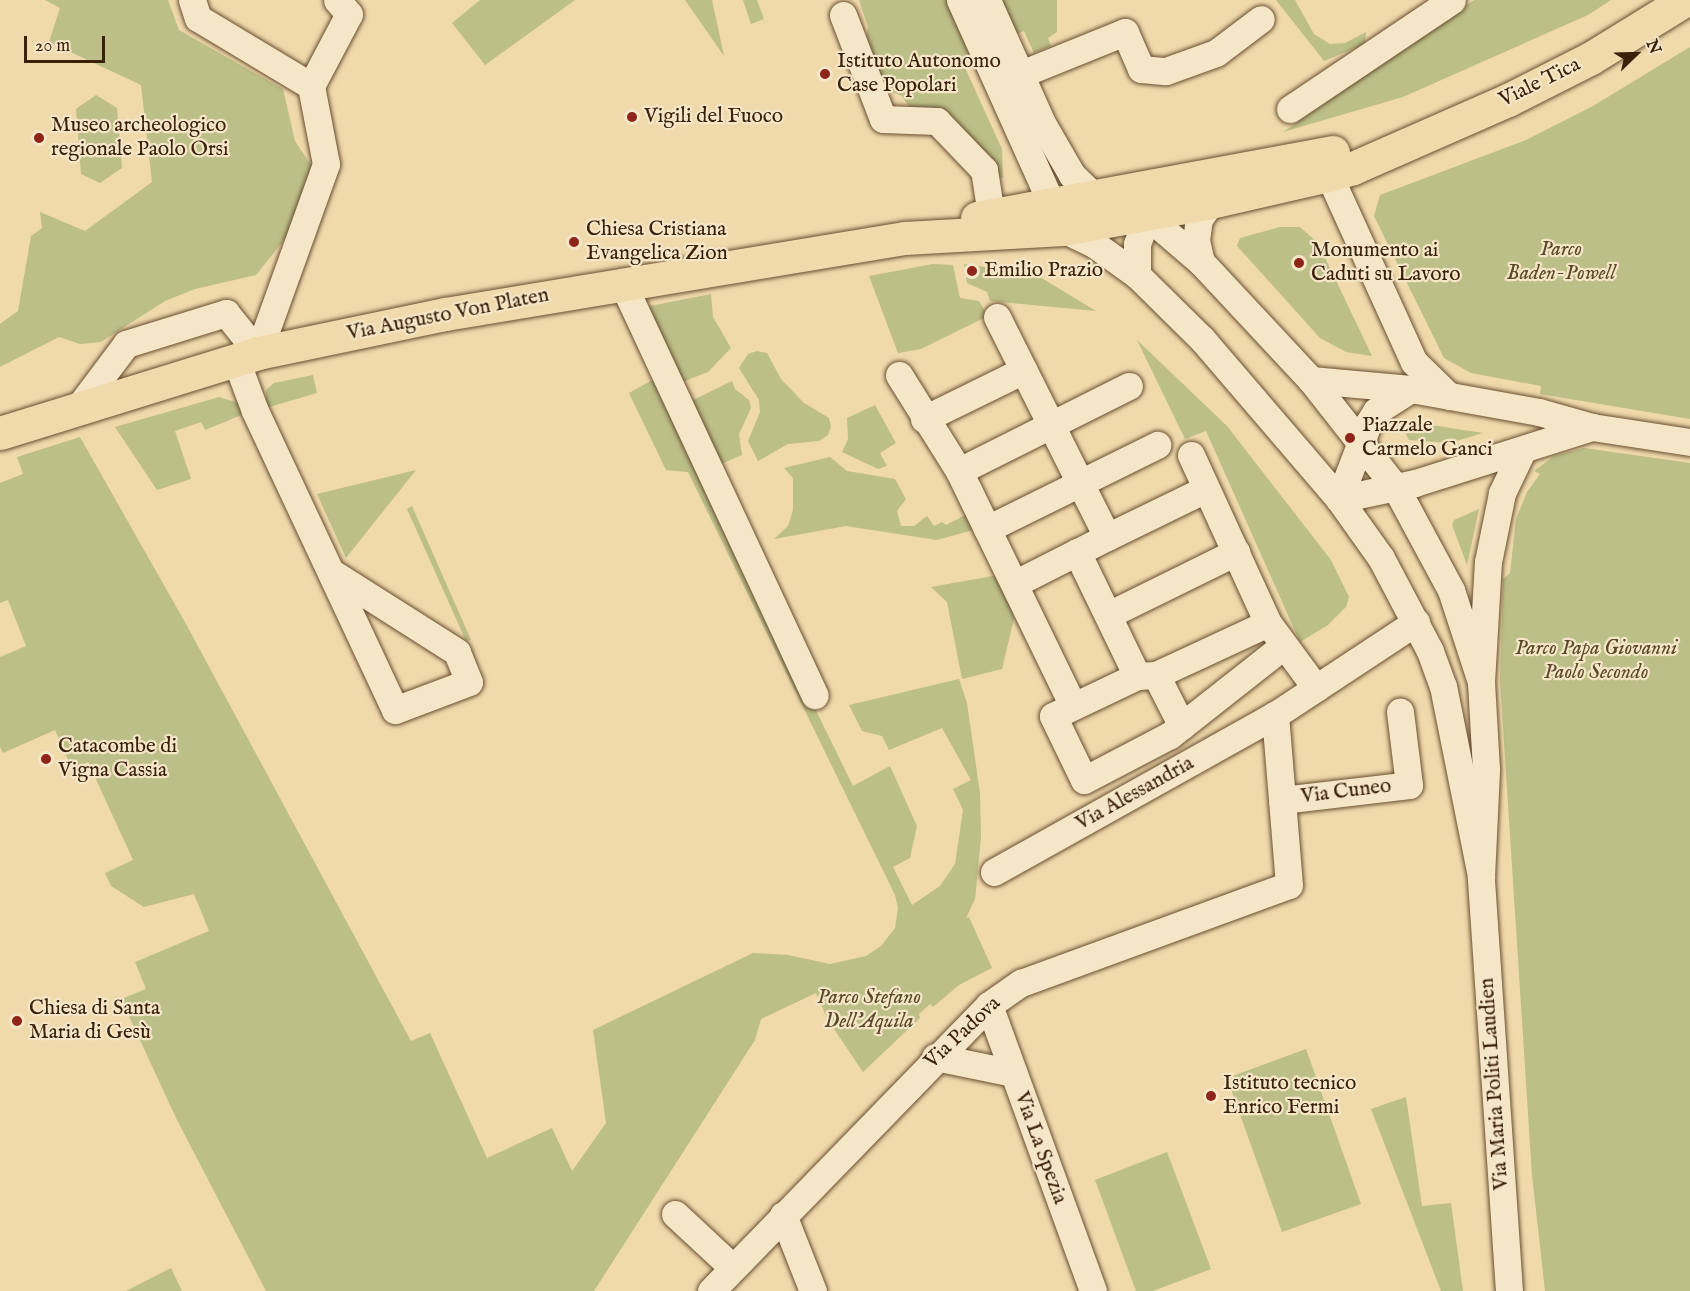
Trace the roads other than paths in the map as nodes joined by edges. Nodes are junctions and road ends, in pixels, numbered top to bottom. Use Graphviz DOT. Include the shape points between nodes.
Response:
graph roads {
  1 [pos="192,0"];
  2 [pos="960,0"];
  3 [pos="987,0"];
  4 [pos="1452,0"];
  5 [pos="1685,0"];
  6 [pos="350,5"];
  7 [pos="843,15"];
  8 [pos="1261,19"];
  9 [pos="994,44"];
  10 [pos="1021,74"];
  11 [pos="311,86"];
  12 [pos="1290,109"];
  13 [pos="1420,136"];
  14 [pos="1329,175"];
  15 [pos="1163,184"];
  16 [pos="1095,196"];
  17 [pos="1211,202"];
  18 [pos="992,214"];
  19 [pos="1146,214"];
  20 [pos="1057,216"];
  21 [pos="905,238"];
  22 [pos="1201,262"];
  23 [pos="1137,275"];
  24 [pos="622,282"];
  25 [pos="997,317"];
  26 [pos="247,356"];
  27 [pos="1024,370"];
  28 [pos="899,375"];
  29 [pos="1311,380"];
  30 [pos="1129,386"];
  31 [pos="1411,389"];
  32 [pos="1449,396"];
  33 [pos="78,408"];
  34 [pos="924,419"];
  35 [pos="1051,425"];
  36 [pos="1592,427"];
  37 [pos="0,433"];
  38 [pos="1360,439"];
  39 [pos="1690,442"];
  40 [pos="1157,445"];
  41 [pos="1522,451"];
  42 [pos="1191,455"];
  43 [pos="959,471"];
  44 [pos="1080,483"];
  45 [pos="1396,488"];
  46 [pos="1206,489"];
  47 [pos="1339,499"];
  48 [pos="987,529"];
  49 [pos="1107,537"];
  50 [pos="1077,552"];
  51 [pos="1236,552"];
  52 [pos="331,572"];
  53 [pos="1016,583"];
  54 [pos="1108,615"];
  55 [pos="1416,622"];
  56 [pos="1268,623"];
  57 [pos="1283,646"];
  58 [pos="1147,675"];
  59 [pos="1481,682"];
  60 [pos="1316,688"];
  61 [pos="815,694"];
  62 [pos="1073,706"];
  63 [pos="1400,712"];
  64 [pos="1275,715"];
  65 [pos="1182,726"];
  66 [pos="1282,800"];
  67 [pos="994,872"];
  68 [pos="1481,877"];
  69 [pos="989,1005"];
  70 [pos="935,1057"];
  71 [pos="1013,1073"];
  72 [pos="675,1214"];
  73 [pos="783,1215"];
  74 [pos="732,1267"];
  75 [pos="711,1291"];
  76 [pos="813,1291"];
  77 [pos="1093,1291"];
  78 [pos="1509,1291"];
  1 -- 11 [label="street" via="198,18"];
  2 -- 9 [label="street"];
  3 -- 9 [label="street"];
  4 -- 12 [label="street"];
  5 -- 13 [label="main road, Viale Tica" via="1580,63 1508,100"];
  6 -- 11 [label="street"];
  7 -- 18 [label="street" via="883,119 937,122 984,170"];
  8 -- 10 [label="street" via="1216,52 1166,71 1141,69 1125,32"];
  9 -- 10 [label="street"];
  9 -- 20 [label="street"];
  10 -- 16 [label="street" via="1056,152 1072,176"];
  11 -- 26 [label="street" via="326,164"];
  13 -- 14 [label="main road" via="1353,168"];
  13 -- 15 [label="main road"];
  14 -- 17 [label="main road"];
  14 -- 32 [label="street" via="1414,362"];
  15 -- 16 [label="main road"];
  15 -- 19 [label="street"];
  16 -- 19 [label="street"];
  16 -- 20 [label="main road"];
  17 -- 19 [label="main road"];
  17 -- 22 [label="street" via="1199,219 1196,240"];
  18 -- 20 [label="main road"];
  18 -- 21 [label="main road"];
  19 -- 20 [label="main road"];
  19 -- 22 [label="street"];
  19 -- 23 [label="street" via="1137,244"];
  20 -- 21 [label="main road"];
  20 -- 23 [label="street"];
  21 -- 24 [label="main road, Via Augusto Von Platen"];
  22 -- 29 [label="street"];
  23 -- 47 [label="street" via="1202,339"];
  24 -- 26 [label="main road, Via Augusto Von Platen"];
  24 -- 61 [label="street"];
  25 -- 27 [label="street"];
  26 -- 33 [label="main road, Via Augusto Von Platen"];
  26 -- 33 [label="street" via="226,313 137,340 126,344"];
  26 -- 52 [label="street" via="255,411"];
  27 -- 34 [label="street"];
  27 -- 35 [label="street"];
  28 -- 34 [label="street"];
  29 -- 31 [label="street"];
  29 -- 38 [label="street"];
  30 -- 35 [label="street"];
  31 -- 32 [label="street"];
  31 -- 38 [label="street" via="1376,411"];
  32 -- 36 [label="street" via="1539,412"];
  33 -- 37 [label="main road, Via Augusto Von Platen"];
  34 -- 43 [label="street"];
  35 -- 43 [label="street"];
  35 -- 44 [label="street"];
  36 -- 39 [label="street"];
  36 -- 41 [label="street"];
  38 -- 45 [label="street"];
  38 -- 47 [label="street"];
  40 -- 44 [label="street"];
  41 -- 45 [label="street"];
  41 -- 59 [label="street" via="1502,494 1488,562"];
  42 -- 46 [label="street"];
  43 -- 48 [label="street"];
  44 -- 48 [label="street"];
  44 -- 49 [label="street"];
  45 -- 47 [label="street"];
  45 -- 59 [label="street" via="1451,590"];
  46 -- 49 [label="street"];
  46 -- 51 [label="street"];
  47 -- 55 [label="street" via="1382,558"];
  48 -- 53 [label="street"];
  49 -- 50 [label="street"];
  50 -- 53 [label="street"];
  50 -- 54 [label="street"];
  51 -- 54 [label="street"];
  51 -- 56 [label="street"];
  52 -- 52 [label="street" via="395,710 470,682 457,652"];
  53 -- 62 [label="street"];
  54 -- 58 [label="street"];
  55 -- 60 [label="street, Via Alessandria"];
  55 -- 68 [label="street" via="1443,686"];
  56 -- 57 [label="street"];
  56 -- 58 [label="street"];
  57 -- 60 [label="street"];
  57 -- 65 [label="street"];
  58 -- 62 [label="street"];
  58 -- 65 [label="street"];
  59 -- 68 [label="street" via="1486,769"];
  60 -- 64 [label="street, Via Alessandria"];
  62 -- 65 [label="street" via="1053,716 1084,780"];
  63 -- 66 [label="street, Via Cuneo" via="1408,785"];
  64 -- 66 [label="street"];
  64 -- 67 [label="street, Via Alessandria"];
  66 -- 69 [label="street, Via Padova" via="1288,885 1021,983"];
  68 -- 78 [label="street, Via Maria Politi Laudien"];
  69 -- 70 [label="street, Via Padova"];
  69 -- 71 [label="street, Via La Spezia"];
  70 -- 71 [label="street"];
  70 -- 73 [label="street, Via Padova"];
  71 -- 77 [label="street, Via La Spezia"];
  72 -- 74 [label="street"];
  73 -- 74 [label="street, Via Padova"];
  73 -- 76 [label="street"];
  74 -- 75 [label="street, Via Padova"];
}
